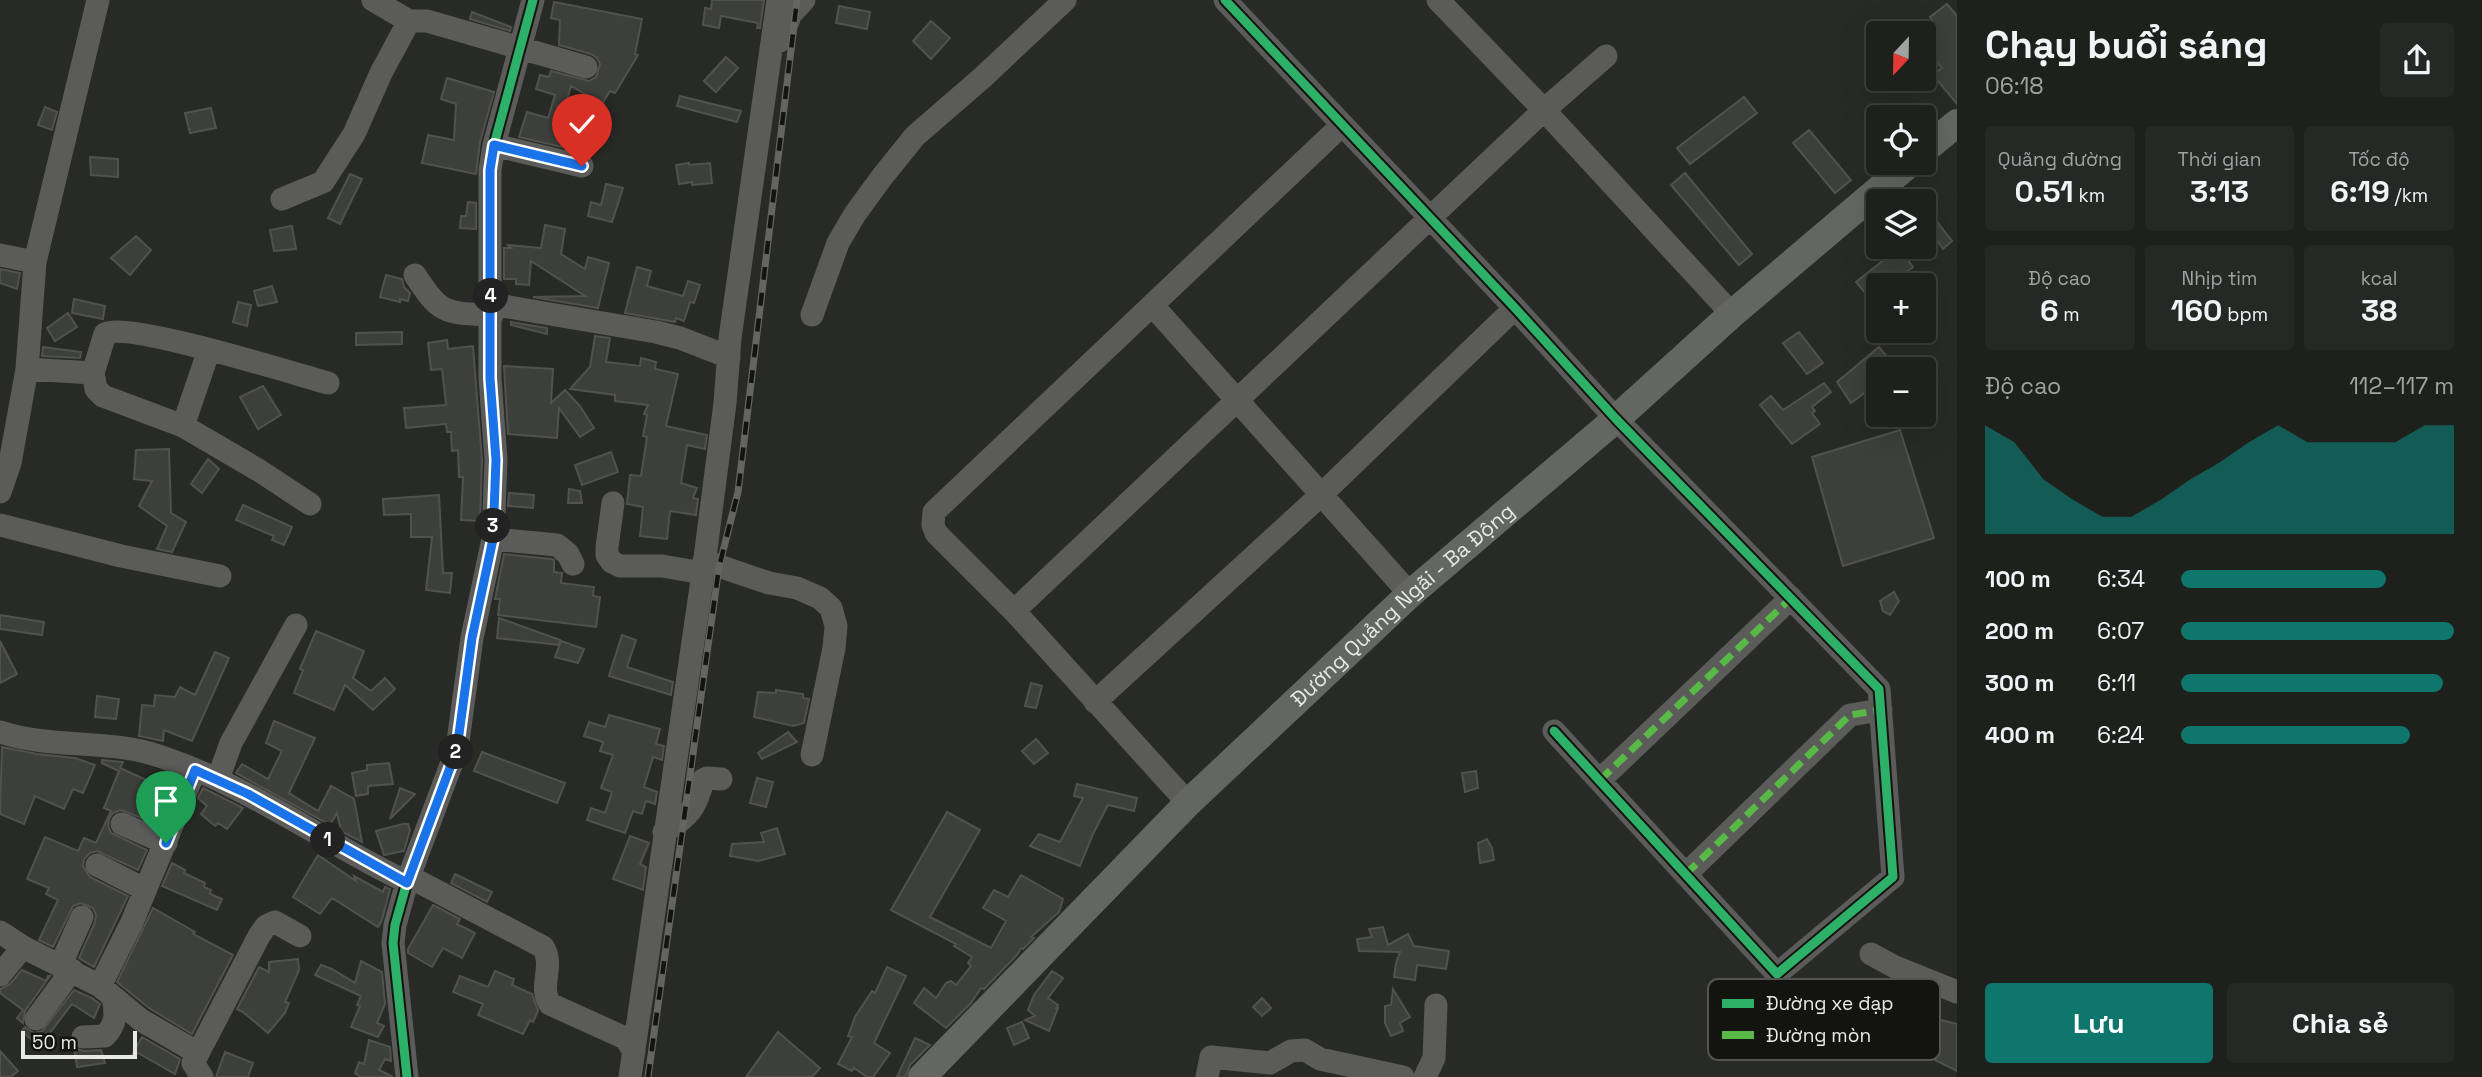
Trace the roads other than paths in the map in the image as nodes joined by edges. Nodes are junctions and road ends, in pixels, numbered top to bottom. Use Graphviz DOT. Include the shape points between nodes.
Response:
graph roads {
  1 [pos="98,0"];
  2 [pos="373,0"];
  3 [pos="533,0"];
  4 [pos="778,0"];
  5 [pos="804,0"];
  6 [pos="1065,0"];
  7 [pos="1225,0"];
  8 [pos="1438,0"];
  9 [pos="409,21"];
  10 [pos="772,45"];
  11 [pos="521,48"];
  12 [pos="1606,56"];
  13 [pos="586,66"];
  14 [pos="1544,110"];
  15 [pos="1957,123"];
  16 [pos="1341,126"];
  17 [pos="1936,140"];
  18 [pos="494,145"];
  19 [pos="582,166"];
  20 [pos="1896,175"];
  21 [pos="282,199"];
  22 [pos="1431,218"];
  23 [pos="0,256"];
  24 [pos="35,262"];
  25 [pos="415,275"];
  26 [pos="1153,306"];
  27 [pos="1515,308"];
  28 [pos="492,310"];
  29 [pos="1732,314"];
  30 [pos="812,315"];
  31 [pos="209,350"];
  32 [pos="729,357"];
  33 [pos="27,369"];
  34 [pos="93,373"];
  35 [pos="328,383"];
  36 [pos="1236,400"];
  37 [pos="9,403"];
  38 [pos="1616,419"];
  39 [pos="183,426"];
  40 [pos="0,492"];
  41 [pos="1322,494"];
  42 [pos="613,503"];
  43 [pos="310,504"];
  44 [pos="0,524"];
  45 [pos="493,539"];
  46 [pos="573,564"];
  47 [pos="704,567"];
  48 [pos="220,576"];
  49 [pos="1410,594"];
  50 [pos="1791,598"];
  51 [pos="1014,611"];
  52 [pos="296,625"];
  53 [pos="1095,702"];
  54 [pos="1881,709"];
  55 [pos="1554,731"];
  56 [pos="0,732"];
  57 [pos="812,755"];
  58 [pos="195,770"];
  59 [pos="218,779"];
  60 [pos="721,779"];
  61 [pos="1600,780"];
  62 [pos="1188,803"];
  63 [pos="122,824"];
  64 [pos="664,832"];
  65 [pos="166,843"];
  66 [pos="97,865"];
  67 [pos="1686,874"];
  68 [pos="409,880"];
  69 [pos="145,889"];
  70 [pos="82,916"];
  71 [pos="0,932"];
  72 [pos="300,936"];
  73 [pos="23,947"];
  74 [pos="1871,954"];
  75 [pos="66,967"];
  76 [pos="0,975"];
  77 [pos="1925,979"];
  78 [pos="1940,985"];
  79 [pos="107,991"];
  80 [pos="1957,992"];
  81 [pos="1436,1006"];
  82 [pos="36,1019"];
  83 [pos="83,1037"];
  84 [pos="634,1051"];
  85 [pos="198,1053"];
  86 [pos="202,1077"];
  87 [pos="407,1077"];
  88 [pos="630,1077"];
  89 [pos="922,1077"];
  90 [pos="1207,1077"];
  91 [pos="1403,1077"];
  92 [pos="1425,1077"];
  1 -- 24 [label="street"];
  2 -- 9 [label="street"];
  3 -- 11 [label="street"];
  4 -- 10 [label="street"];
  5 -- 10 [label="street" via="791,14 781,41"];
  6 -- 30 [label="street" via="915,136 882,177 838,243"];
  7 -- 16 [label="street"];
  8 -- 14 [label="street"];
  9 -- 11 [label="street" via="427,21"];
  9 -- 21 [label="street" via="354,134 323,181"];
  10 -- 32 [label="street"];
  11 -- 13 [label="street"];
  11 -- 18 [label="street"];
  12 -- 14 [label="street"];
  14 -- 22 [label="street"];
  14 -- 29 [label="street"];
  15 -- 17 [label="main road"];
  16 -- 22 [label="street"];
  16 -- 26 [label="street"];
  18 -- 19 [label="street"];
  18 -- 28 [label="street" via="490,170"];
  20 -- 29 [label="main road, Đường Quảng Ngãi - Ba Động"];
  22 -- 27 [label="street"];
  22 -- 36 [label="street"];
  23 -- 24 [label="street"];
  24 -- 33 [label="street"];
  25 -- 28 [label="street" via="438,307 458,314"];
  26 -- 36 [label="street"];
  26 -- 51 [label="street" via="934,512 936,533"];
  27 -- 38 [label="street"];
  27 -- 41 [label="street"];
  28 -- 32 [label="street" via="656,332"];
  28 -- 45 [label="street"];
  29 -- 38 [label="main road, Đường Quảng Ngãi - Ba Động"];
  31 -- 34 [label="street" via="111,331 105,334"];
  31 -- 35 [label="street"];
  31 -- 39 [label="street"];
  32 -- 47 [label="street"];
  33 -- 34 [label="street"];
  33 -- 37 [label="street"];
  34 -- 39 [label="street" via="96,389 103,396"];
  36 -- 41 [label="street"];
  36 -- 51 [label="street"];
  37 -- 40 [label="street" via="10,463"];
  38 -- 49 [label="main road, Đường Quảng Ngãi - Ba Động"];
  38 -- 50 [label="street"];
  39 -- 43 [label="street"];
  41 -- 49 [label="street"];
  41 -- 53 [label="street"];
  42 -- 47 [label="street" via="607,547 612,562 620,566"];
  44 -- 48 [label="street"];
  45 -- 46 [label="street" via="557,545"];
  45 -- 68 [label="street" via="472,638 457,749"];
  47 -- 57 [label="street" via="797,588 831,608 836,626 833,660"];
  47 -- 64 [label="street"];
  49 -- 62 [label="main road, Đường Quảng Ngãi - Ba Động"];
  50 -- 54 [label="street" via="1880,689"];
  50 -- 61 [label="street"];
  51 -- 53 [label="street"];
  52 -- 59 [label="street" via="231,743"];
  53 -- 62 [label="street"];
  54 -- 67 [label="street" via="1850,715"];
  54 -- 67 [label="street" via="1893,877 1777,974"];
  55 -- 61 [label="street"];
  56 -- 58 [label="street" via="83,746 136,749"];
  58 -- 59 [label="street"];
  58 -- 65 [label="street"];
  59 -- 68 [label="street"];
  60 -- 64 [label="street" via="703,780 696,806"];
  61 -- 67 [label="street"];
  62 -- 89 [label="main road, Đường Quảng Ngãi - Ba Động"];
  63 -- 65 [label="street"];
  64 -- 84 [label="street"];
  65 -- 69 [label="street"];
  66 -- 69 [label="street"];
  68 -- 84 [label="street" via="543,947 548,960 545,997 550,1004 625,1038"];
  68 -- 87 [label="street" via="393,943"];
  69 -- 79 [label="street"];
  70 -- 75 [label="street"];
  71 -- 73 [label="street"];
  72 -- 85 [label="street" via="275,922 266,926"];
  73 -- 75 [label="street"];
  73 -- 76 [label="street"];
  74 -- 77 [label="street"];
  75 -- 79 [label="street"];
  75 -- 82 [label="street"];
  78 -- 80 [label="street"];
  79 -- 83 [label="street" via="116,1015 112,1028 105,1036"];
  79 -- 85 [label="street" via="141,1020"];
  81 -- 92 [label="street" via="1434,1058"];
  84 -- 88 [label="street"];
  85 -- 86 [label="street" via="193,1063"];
  90 -- 91 [label="street" via="1211,1057 1270,1063 1292,1051 1305,1050 1320,1059"];
}
